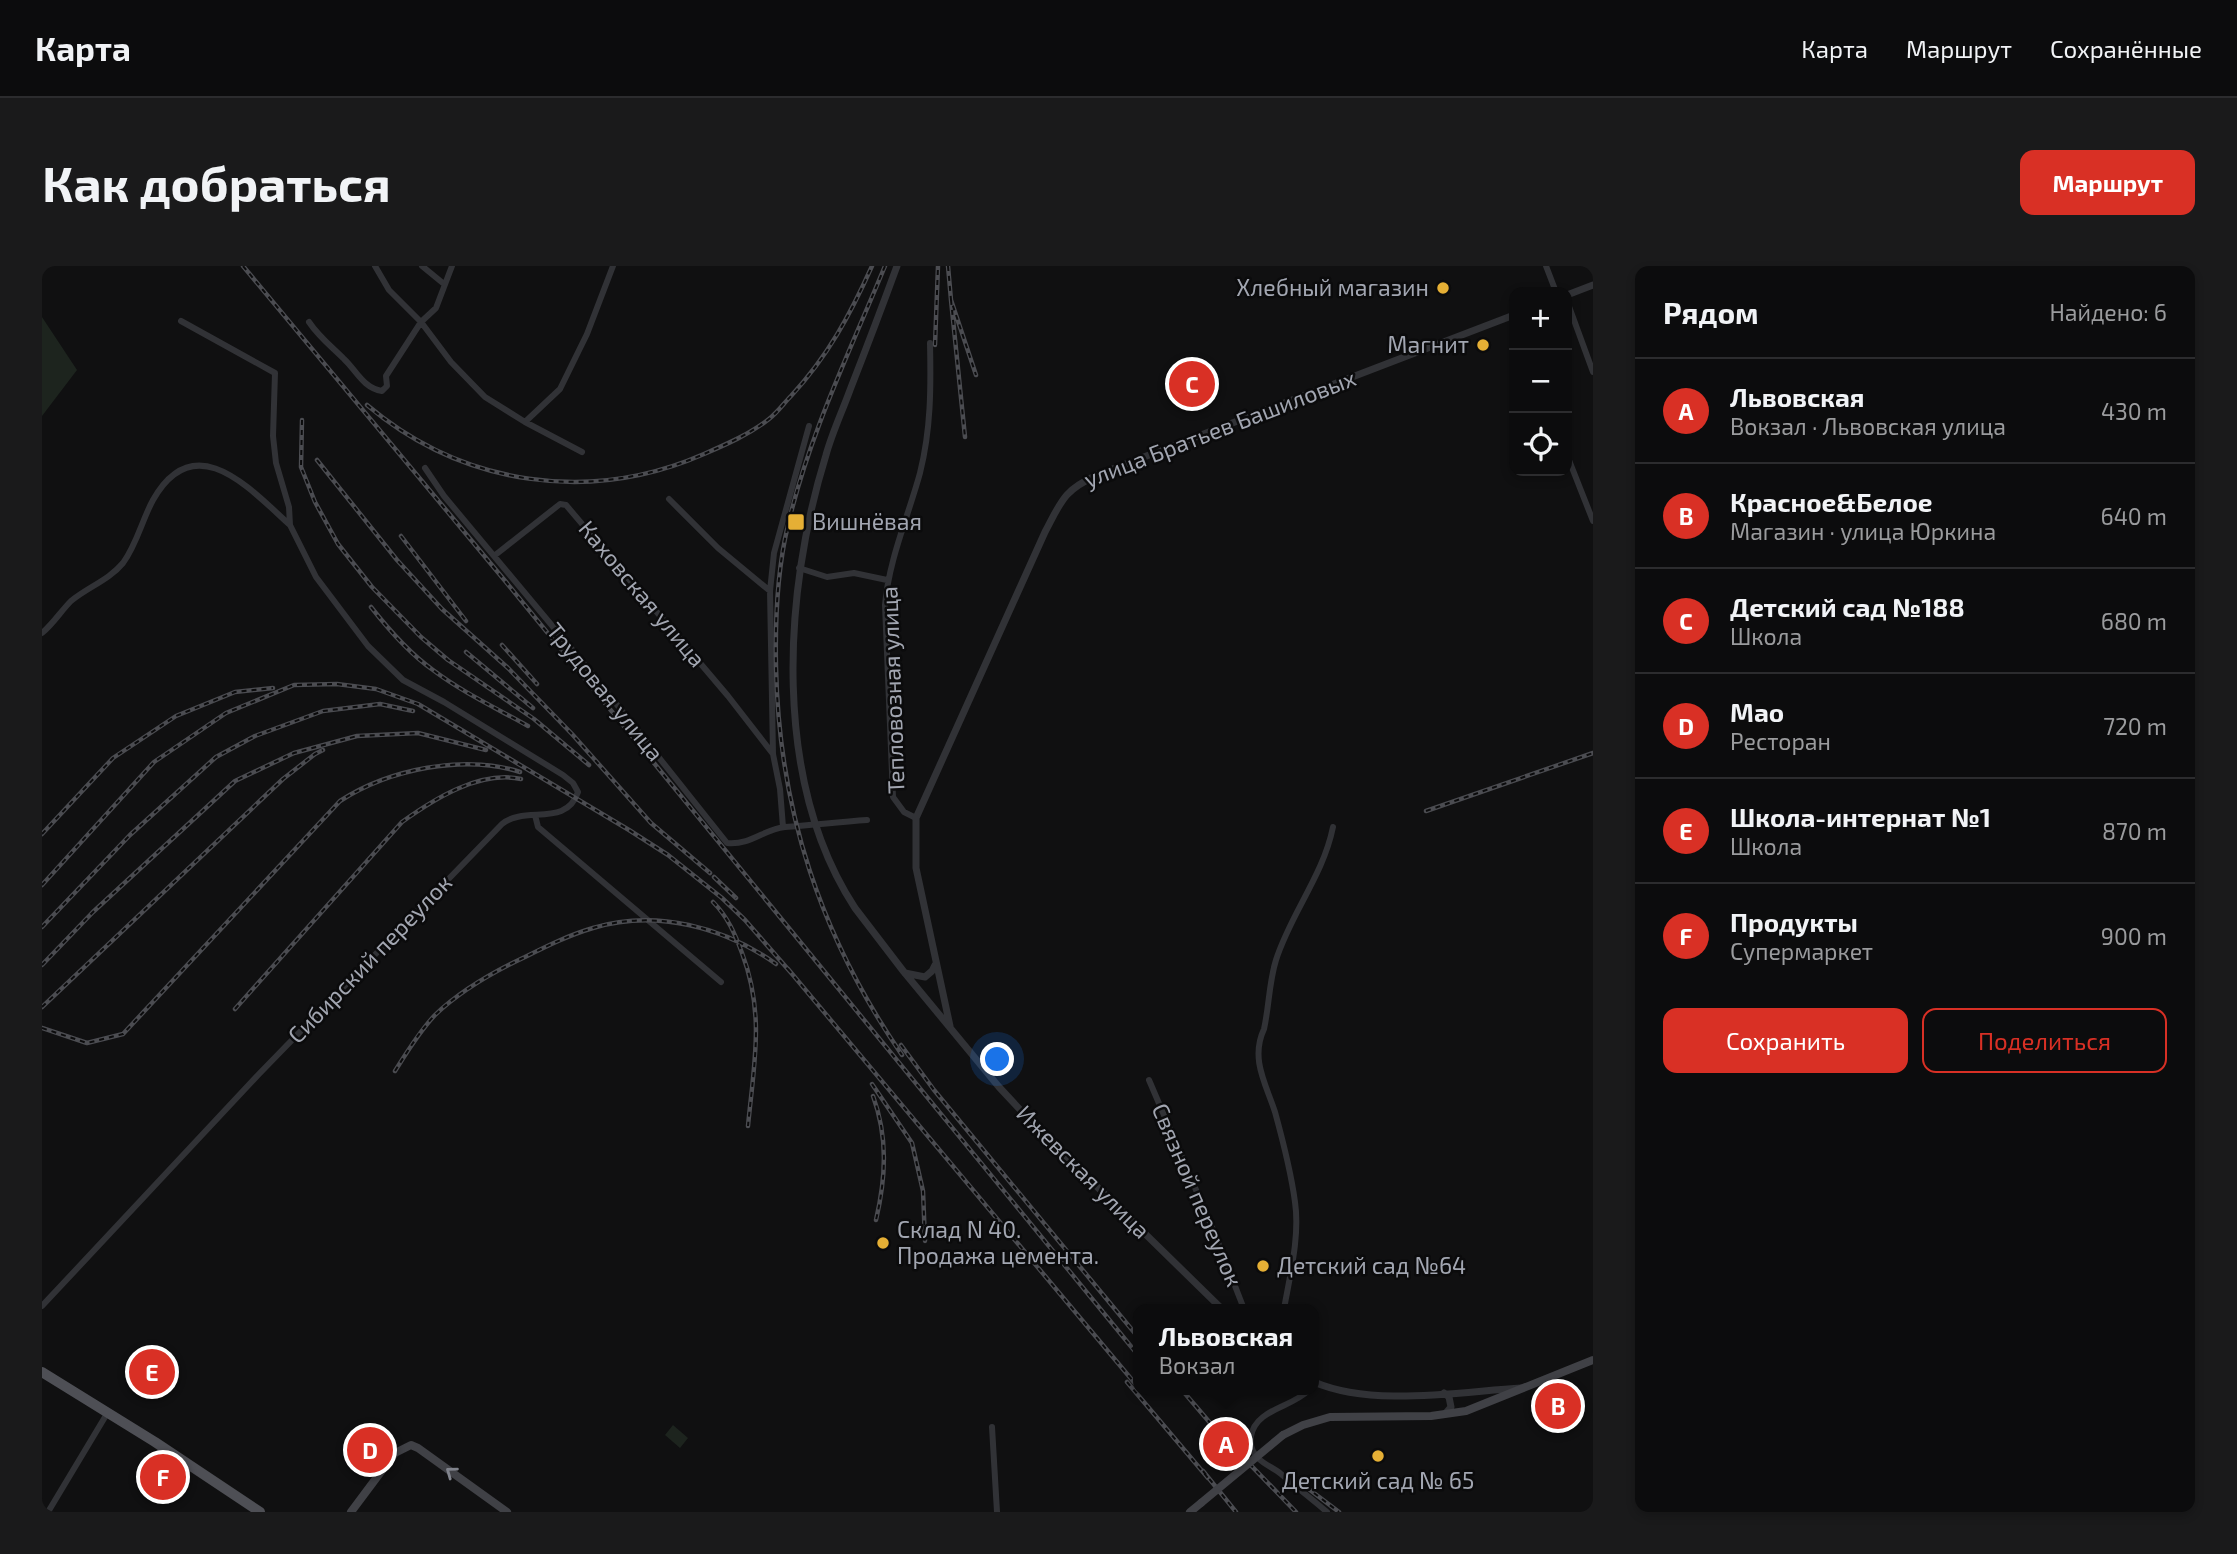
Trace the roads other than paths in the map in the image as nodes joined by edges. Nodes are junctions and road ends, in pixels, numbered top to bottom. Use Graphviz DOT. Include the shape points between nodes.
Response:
graph roads {
  1 [pos="375,266"];
  2 [pos="422,266"];
  3 [pos="452,266"];
  4 [pos="613,266"];
  5 [pos="897,266"];
  6 [pos="1546,266"];
  7 [pos="444,285"];
  8 [pos="1593,285"];
  9 [pos="1554,287"];
  10 [pos="1572,293"];
  11 [pos="1572,314"];
  12 [pos="1509,318"];
  13 [pos="181,321"];
  14 [pos="309,322"];
  15 [pos="421,322"];
  16 [pos="930,343"];
  17 [pos="1593,372"];
  18 [pos="526,422"];
  19 [pos="809,426"];
  20 [pos="582,452"];
  21 [pos="425,468"];
  22 [pos="1572,468"];
  23 [pos="668,499"];
  24 [pos="1593,521"];
  25 [pos="290,525"];
  26 [pos="494,556"];
  27 [pos="799,568"];
  28 [pos="887,580"];
  29 [pos="771,591"];
  30 [pos="42,633"];
  31 [pos="773,754"];
  32 [pos="535,815"];
  33 [pos="916,818"];
  34 [pos="867,820"];
  35 [pos="817,825"];
  36 [pos="783,827"];
  37 [pos="1333,827"];
  38 [pos="936,963"];
  39 [pos="904,972"];
  40 [pos="721,982"];
  41 [pos="950,1028"];
  42 [pos="1149,1080"];
  43 [pos="1217,1304"];
  44 [pos="1242,1304"];
  45 [pos="1285,1304"];
  46 [pos="42,1306"];
  47 [pos="1593,1360"];
  48 [pos="42,1373"];
  49 [pos="1319,1384"];
  50 [pos="1524,1388"];
  51 [pos="1444,1393"];
  52 [pos="1304,1395"];
  53 [pos="108,1412"];
  54 [pos="1443,1415"];
  55 [pos="992,1427"];
  56 [pos="256,1511"];
  57 [pos="48,1512"];
  58 [pos="351,1512"];
  59 [pos="507,1512"];
  60 [pos="997,1512"];
  61 [pos="1190,1512"];
  62 [pos="1327,1512"];
  1 -- 15 [label="street" via="389,290"];
  2 -- 7 [label="street"];
  3 -- 7 [label="street"];
  4 -- 18 [label="street" via="560,388"];
  5 -- 27 [label="street, Ижевская улица" via="826,452"];
  6 -- 9 [label="street"];
  7 -- 15 [label="street" via="436,307"];
  8 -- 10 [label="street"];
  11 -- 17 [label="street"];
  12 -- 33 [label="street, улица Братьев Башиловых" via="1075,485 1065,494 1045,532"];
  13 -- 25 [label="street" via="275,373 273,436"];
  14 -- 15 [label="street" via="362,381 382,391 387,386 386,376"];
  15 -- 18 [label="street" via="485,397"];
  16 -- 28 [label="street, Тепловозная улица" via="931,410 922,459"];
  18 -- 20 [label="street"];
  19 -- 29 [label="street" via="774,554"];
  21 -- 26 [label="street, Трудовая улица"];
  22 -- 24 [label="street"];
  23 -- 29 [label="street"];
  25 -- 30 [label="street" via="239,479 205,465 187,466 164,482 124,561 72,601"];
  25 -- 32 [label="street, Сибирский переулок" via="316,577 368,646 403,680 573,783 578,792 570,805 553,814"];
  26 -- 31 [label="street, Каховская улица" via="560,504 566,505"];
  26 -- 36 [label="street, Трудовая улица" via="727,843 740,844"];
  27 -- 28 [label="street" via="827,577 854,573"];
  27 -- 35 [label="street, Ижевская улица" via="794,636 797,735 800,767"];
  28 -- 33 [label="street, Тепловозная улица" via="893,797 904,812"];
  29 -- 31 [label="street"];
  31 -- 36 [label="street"];
  32 -- 40 [label="street" via="538,827"];
  32 -- 46 [label="street, Сибирский переулок" via="515,816 502,824"];
  33 -- 38 [label="street, Тепловозная улица" via="916,868"];
  34 -- 35 [label="street, Трудовая улица"];
  35 -- 36 [label="street, Трудовая улица"];
  35 -- 39 [label="street, Ижевская улица" via="845,892"];
  37 -- 45 [label="street" via="1324,862 1275,961 1260,1039 1260,1074 1275,1111 1297,1222"];
  38 -- 39 [label="street" via="925,977"];
  38 -- 41 [label="street, Тепловозная улица"];
  39 -- 41 [label="street, Ижевская улица"];
  41 -- 43 [label="street, Ижевская улица" via="1038,1129"];
  42 -- 44 [label="street, Связной переулок"];
  47 -- 50 [label="main road"];
  48 -- 53 [label="main road"];
  49 -- 51 [label="street" via="1365,1395"];
  50 -- 51 [label="street"];
  50 -- 54 [label="main road"];
  51 -- 54 [label="street" via="1451,1407"];
  52 -- 62 [label="street" via="1262,1418 1251,1433 1251,1442 1259,1460"];
  53 -- 56 [label="main road"];
  53 -- 57 [label="street"];
  54 -- 61 [label="main road, bridge" via="1330,1417 1303,1424"];
  55 -- 60 [label="street"];
  59 -- 58 [label="main road, one-way" via="411,1445 396,1453"];
}
